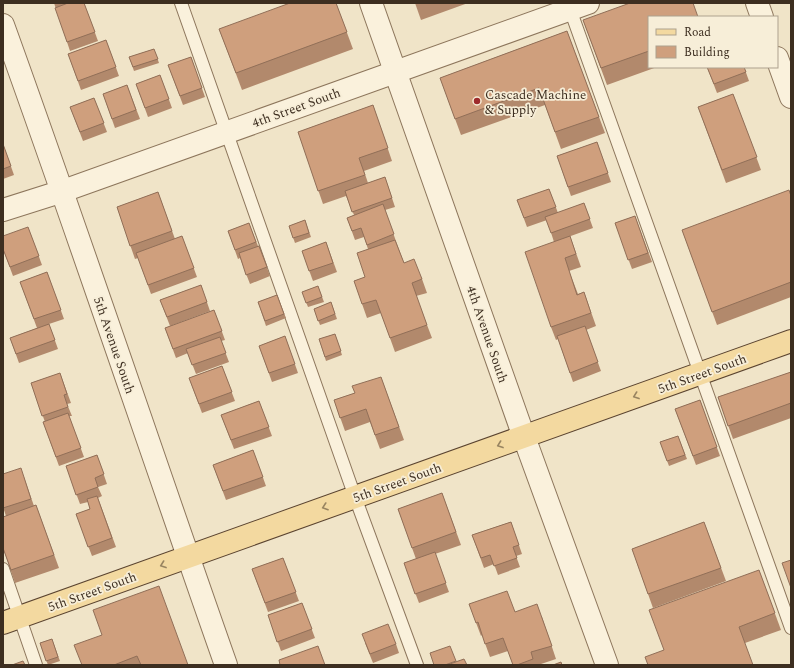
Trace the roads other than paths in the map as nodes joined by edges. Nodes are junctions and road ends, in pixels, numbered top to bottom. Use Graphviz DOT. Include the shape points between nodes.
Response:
graph roads {
  1 [pos="181,3"];
  2 [pos="371,3"];
  3 [pos="758,3"];
  4 [pos="579,6"];
  5 [pos="762,16"];
  6 [pos="3,25"];
  7 [pos="778,61"];
  8 [pos="395,71"];
  9 [pos="791,97"];
  10 [pos="227,132"];
  11 [pos="63,191"];
  12 [pos="3,210"];
  13 [pos="791,340"];
  14 [pos="700,373"];
  15 [pos="524,436"];
  16 [pos="355,497"];
  17 [pos="188,556"];
  18 [pos="3,569"];
  19 [pos="12,620"];
  20 [pos="791,628"];
  21 [pos="36,665"];
  22 [pos="226,665"];
  23 [pos="417,665"];
  24 [pos="607,665"];
  1 -- 10 [label="lane"];
  2 -- 8 [label="street, 4th Avenue South"];
  3 -- 5 [label="street"];
  4 -- 8 [label="street, 4th Street South"];
  4 -- 14 [label="lane"];
  6 -- 11 [label="street, 5th Avenue South"];
  7 -- 9 [label="street"];
  8 -- 10 [label="street, 4th Street South"];
  8 -- 15 [label="street, 4th Avenue South"];
  10 -- 11 [label="street, 4th Street South"];
  10 -- 16 [label="lane"];
  11 -- 12 [label="street, 4th Street South"];
  11 -- 17 [label="street, 5th Avenue South"];
  13 -- 14 [label="main road, 5th Street South"];
  14 -- 15 [label="main road, 5th Street South, one-way"];
  14 -- 20 [label="lane"];
  15 -- 16 [label="main road, 5th Street South, one-way"];
  15 -- 24 [label="street, 4th Avenue South"];
  16 -- 17 [label="main road, 5th Street South, one-way"];
  16 -- 23 [label="lane"];
  17 -- 19 [label="main road, 5th Street South, one-way"];
  17 -- 22 [label="street, 5th Avenue South"];
  18 -- 19 [label="lane"];
  19 -- 21 [label="lane"];
}
